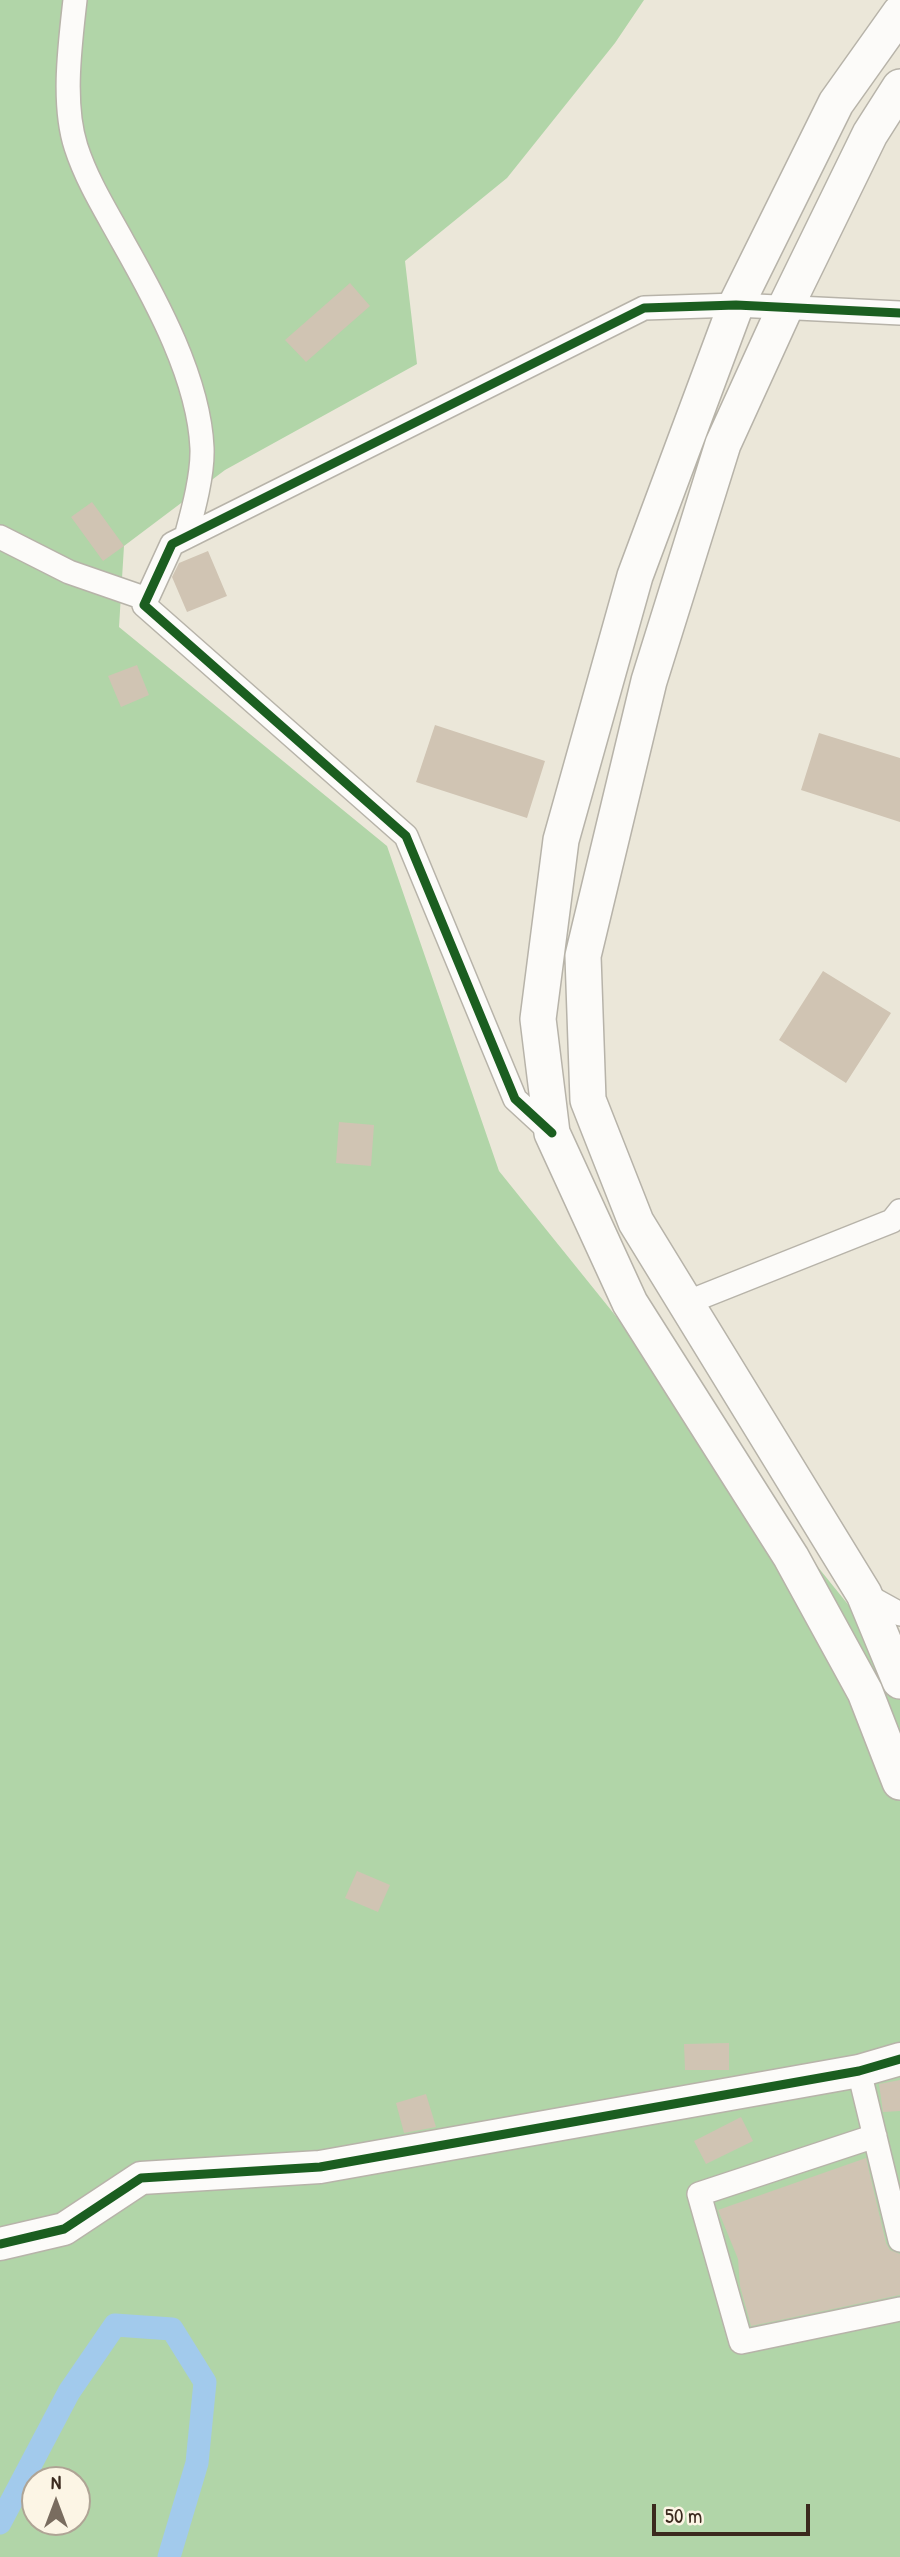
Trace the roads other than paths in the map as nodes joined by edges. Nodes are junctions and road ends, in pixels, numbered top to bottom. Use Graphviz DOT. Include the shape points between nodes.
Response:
graph roads {
  1 [pos="75,0"];
  2 [pos="900,13"];
  3 [pos="900,87"];
  4 [pos="736,305"];
  5 [pos="785,308"];
  6 [pos="900,313"];
  7 [pos="0,537"];
  8 [pos="186,537"];
  9 [pos="147,599"];
  10 [pos="552,1133"];
  11 [pos="897,1219"];
  12 [pos="686,1303"];
  13 [pos="864,1594"];
  14 [pos="900,1614"];
  15 [pos="900,1681"];
  16 [pos="900,1782"];
  17 [pos="900,2059"];
  18 [pos="859,2071"];
  19 [pos="875,2136"];
  20 [pos="900,2240"];
  21 [pos="0,2245"];
  22 [pos="900,2309"];
  1 -- 8 [label="street" via="69,118 76,147 95,192 157,303 197,407 202,450"];
  2 -- 4 [label="main road" via="836,103"];
  3 -- 5 [label="main road" via="870,134"];
  4 -- 5 [label="street"];
  4 -- 8 [label="street" via="644,308"];
  4 -- 10 [label="main road" via="635,576 561,840 538,1019"];
  5 -- 6 [label="street"];
  5 -- 12 [label="main road" via="723,444 661,641 583,956 589,1100 636,1222"];
  7 -- 9 [label="street" via="69,572"];
  8 -- 9 [label="street" via="172,544"];
  9 -- 10 [label="street" via="144,605 406,836 515,1099"];
  10 -- 16 [label="main road" via="630,1303 791,1556 865,1692"];
  11 -- 12 [label="street"];
  12 -- 13 [label="main road"];
  13 -- 14 [label="street"];
  13 -- 15 [label="main road"];
  17 -- 18 [label="street"];
  18 -- 19 [label="street"];
  18 -- 21 [label="street" via="320,2166 141,2178 64,2229"];
  19 -- 20 [label="street"];
  19 -- 22 [label="street" via="699,2194 741,2342"];
}
